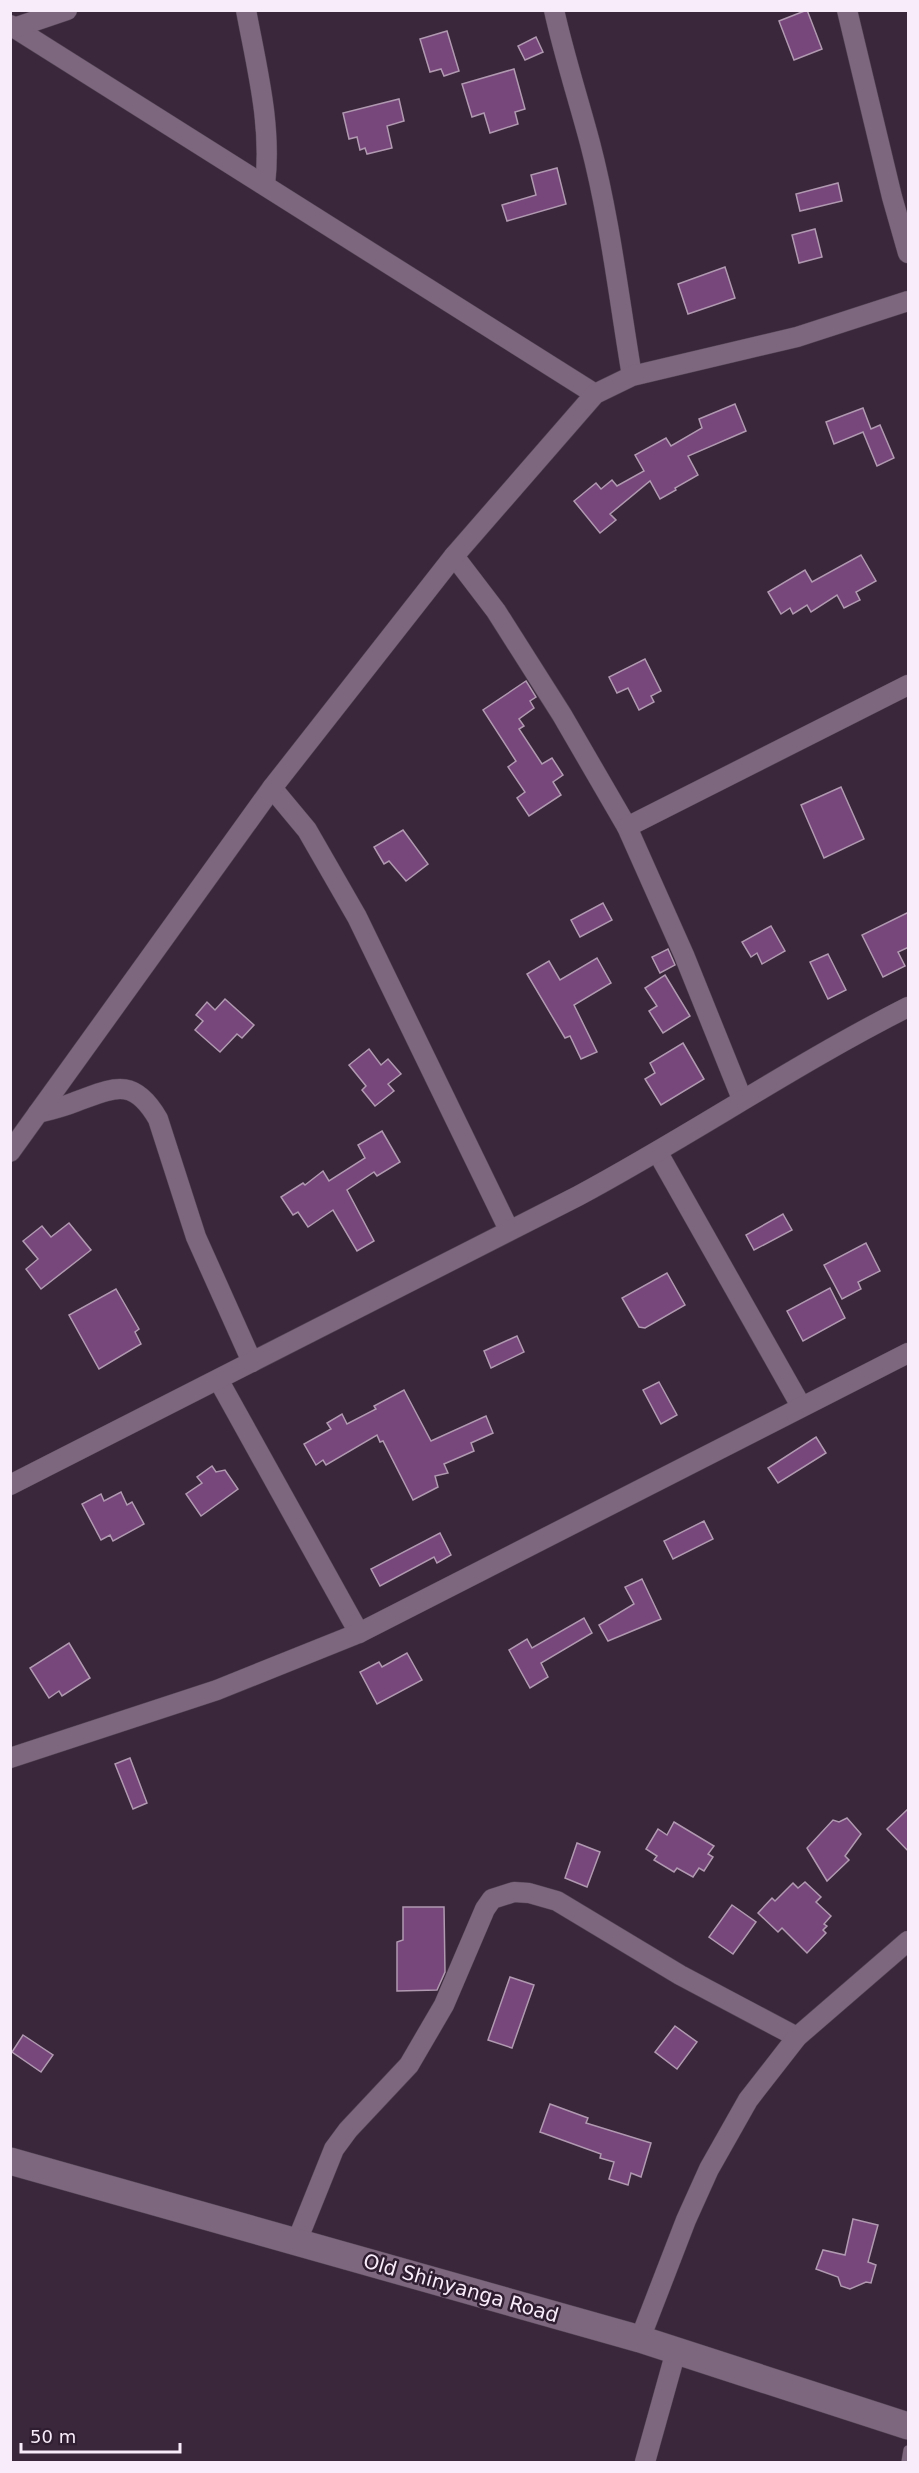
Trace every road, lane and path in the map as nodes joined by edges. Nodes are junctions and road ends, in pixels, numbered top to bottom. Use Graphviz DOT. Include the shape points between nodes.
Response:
graph roads {
  1 [pos="67,10"];
  2 [pos="246,10"];
  3 [pos="554,10"];
  4 [pos="847,10"];
  5 [pos="12,26"];
  6 [pos="265,185"];
  7 [pos="909,253"];
  8 [pos="909,301"];
  9 [pos="632,376"];
  10 [pos="595,394"];
  11 [pos="454,556"];
  12 [pos="909,686"];
  13 [pos="272,788"];
  14 [pos="627,827"];
  15 [pos="909,1007"];
  16 [pos="742,1099"];
  17 [pos="38,1113"];
  18 [pos="10,1152"];
  19 [pos="658,1153"];
  20 [pos="509,1230"];
  21 [pos="909,1353"];
  22 [pos="252,1362"];
  23 [pos="219,1381"];
  24 [pos="801,1406"];
  25 [pos="10,1485"];
  26 [pos="359,1633"];
  27 [pos="10,1758"];
  28 [pos="909,1941"];
  29 [pos="797,2037"];
  30 [pos="10,2161"];
  31 [pos="297,2241"];
  32 [pos="640,2339"];
  33 [pos="676,2351"];
  34 [pos="909,2426"];
  35 [pos="909,2450"];
  36 [pos="645,2463"];
  37 [pos="906,2463"];
  1 -- 5 [label="street"];
  2 -- 6 [label="street" via="267,126"];
  3 -- 9 [label="street" via="590,143"];
  4 -- 7 [label="street"];
  5 -- 6 [label="street"];
  6 -- 10 [label="street"];
  8 -- 9 [label="street" via="797,337"];
  9 -- 10 [label="street"];
  10 -- 11 [label="street"];
  11 -- 13 [label="street"];
  11 -- 14 [label="street" via="496,611"];
  12 -- 14 [label="street"];
  13 -- 17 [label="street"];
  13 -- 20 [label="street" via="306,830 357,917"];
  14 -- 16 [label="street"];
  15 -- 16 [label="street"];
  16 -- 19 [label="street"];
  17 -- 18 [label="street"];
  17 -- 22 [label="street" via="118,1087 136,1092 151,1106 196,1237"];
  19 -- 20 [label="street"];
  19 -- 24 [label="street"];
  20 -- 22 [label="street"];
  21 -- 24 [label="street"];
  22 -- 23 [label="street"];
  23 -- 25 [label="street"];
  23 -- 26 [label="street"];
  24 -- 26 [label="street"];
  26 -- 27 [label="street" via="217,1690"];
  28 -- 29 [label="street"];
  29 -- 31 [label="street" via="680,1975 557,1901 522,1892 497,1897 485,1909 444,2006 409,2065 334,2149"];
  29 -- 32 [label="street" via="748,2100 709,2169"];
  30 -- 31 [label="main road, Old Shinyanga Road"];
  31 -- 32 [label="main road, Old Shinyanga Road"];
  32 -- 33 [label="main road, Old Shinyanga Road"];
  33 -- 34 [label="main road, Old Shinyanga Road"];
  33 -- 36 [label="street"];
  35 -- 37 [label="lane"];
}
